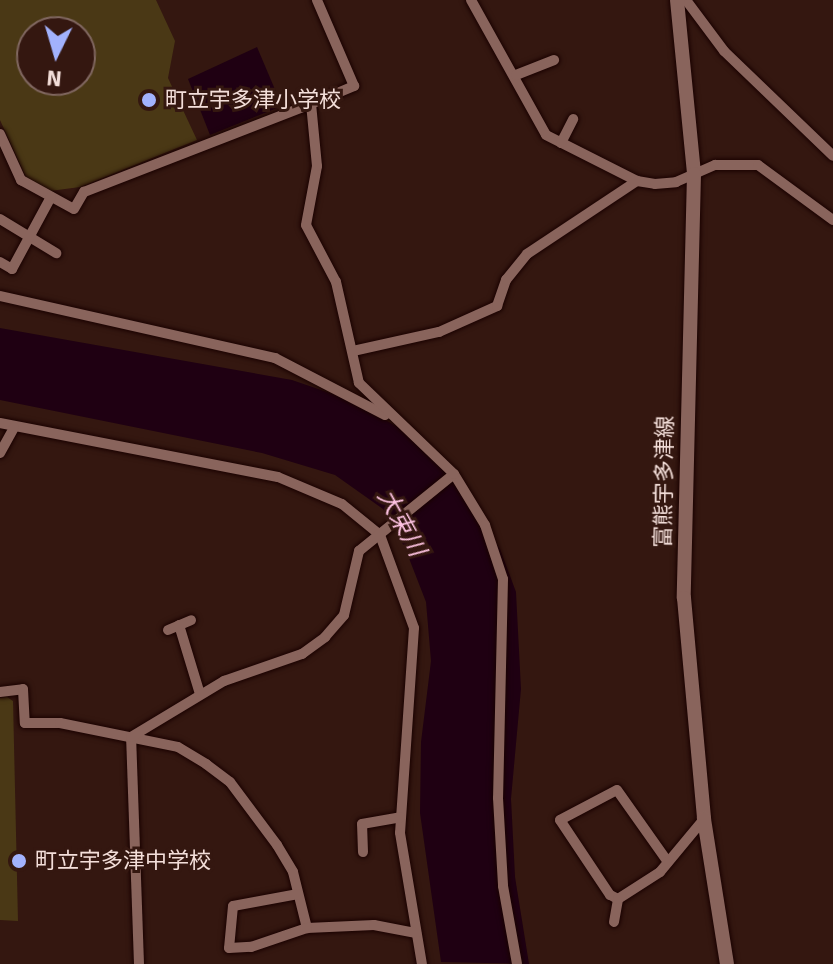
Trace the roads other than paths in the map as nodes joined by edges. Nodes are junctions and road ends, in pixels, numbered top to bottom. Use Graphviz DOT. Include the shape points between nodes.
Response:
graph roads {
  1 [pos="317,0"];
  2 [pos="471,0"];
  3 [pos="677,0"];
  4 [pos="686,0"];
  5 [pos="554,60"];
  6 [pos="516,75"];
  7 [pos="311,104"];
  8 [pos="573,119"];
  9 [pos="0,134"];
  10 [pos="561,143"];
  11 [pos="833,156"];
  12 [pos="694,174"];
  13 [pos="637,181"];
  14 [pos="51,197"];
  15 [pos="0,219"];
  16 [pos="833,220"];
  17 [pos="29,237"];
  18 [pos="56,253"];
  19 [pos="0,262"];
  20 [pos="0,296"];
  21 [pos="353,351"];
  22 [pos="397,421"];
  23 [pos="0,423"];
  24 [pos="14,428"];
  25 [pos="0,453"];
  26 [pos="453,475"];
  27 [pos="383,532"];
  28 [pos="191,620"];
  29 [pos="179,625"];
  30 [pos="168,630"];
  31 [pos="0,692"];
  32 [pos="200,694"];
  33 [pos="131,737"];
  34 [pos="400,817"];
  35 [pos="704,819"];
  36 [pos="363,852"];
  37 [pos="668,862"];
  38 [pos="298,894"];
  39 [pos="618,899"];
  40 [pos="614,922"];
  41 [pos="307,928"];
  42 [pos="416,933"];
  43 [pos="139,964"];
  44 [pos="422,964"];
  45 [pos="517,964"];
  46 [pos="727,964"];
  1 -- 7 [label="street" via="354,86"];
  2 -- 6 [label="street"];
  3 -- 12 [label="main road, 富熊宇多津線"];
  4 -- 11 [label="street" via="724,51"];
  5 -- 6 [label="street"];
  6 -- 10 [label="street" via="546,135"];
  7 -- 14 [label="street" via="84,192 74,209"];
  7 -- 21 [label="street" via="317,166 306,225 336,282"];
  8 -- 10 [label="street"];
  9 -- 14 [label="street" via="21,180"];
  10 -- 13 [label="street"];
  12 -- 13 [label="street" via="676,182"];
  12 -- 16 [label="street" via="715,165 758,165"];
  12 -- 35 [label="main road, 富熊宇多津線" via="684,598"];
  13 -- 21 [label="street" via="527,254 506,280 497,306 439,332"];
  14 -- 17 [label="street"];
  15 -- 17 [label="street"];
  17 -- 18 [label="street"];
  17 -- 19 [label="street" via="12,269"];
  20 -- 22 [label="street" via="275,358"];
  21 -- 22 [label="street" via="359,383"];
  22 -- 26 [label="street"];
  23 -- 24 [label="street"];
  24 -- 25 [label="street"];
  24 -- 27 [label="street" via="278,477 329,497"];
  26 -- 27 [label="street"];
  26 -- 45 [label="street" via="485,525 503,579 498,798 503,886"];
  27 -- 32 [label="street" via="359,551 344,615 325,637 302,654"];
  27 -- 34 [label="street" via="414,628"];
  28 -- 29 [label="street"];
  29 -- 30 [label="street"];
  29 -- 32 [label="street"];
  31 -- 33 [label="street" via="23,689 25,723 60,723"];
  32 -- 33 [label="street"];
  33 -- 38 [label="street" via="178,747 230,782 293,872"];
  33 -- 43 [label="street"];
  34 -- 36 [label="street" via="362,824"];
  34 -- 42 [label="street"];
  35 -- 37 [label="street"];
  35 -- 46 [label="main road, 富熊宇多津線"];
  37 -- 39 [label="street"];
  37 -- 39 [label="street" via="617,790 560,820 610,895"];
  38 -- 41 [label="street"];
  38 -- 41 [label="street" via="233,906 229,948 251,947"];
  39 -- 40 [label="street"];
  41 -- 42 [label="street" via="374,925"];
  42 -- 44 [label="street"];
}
